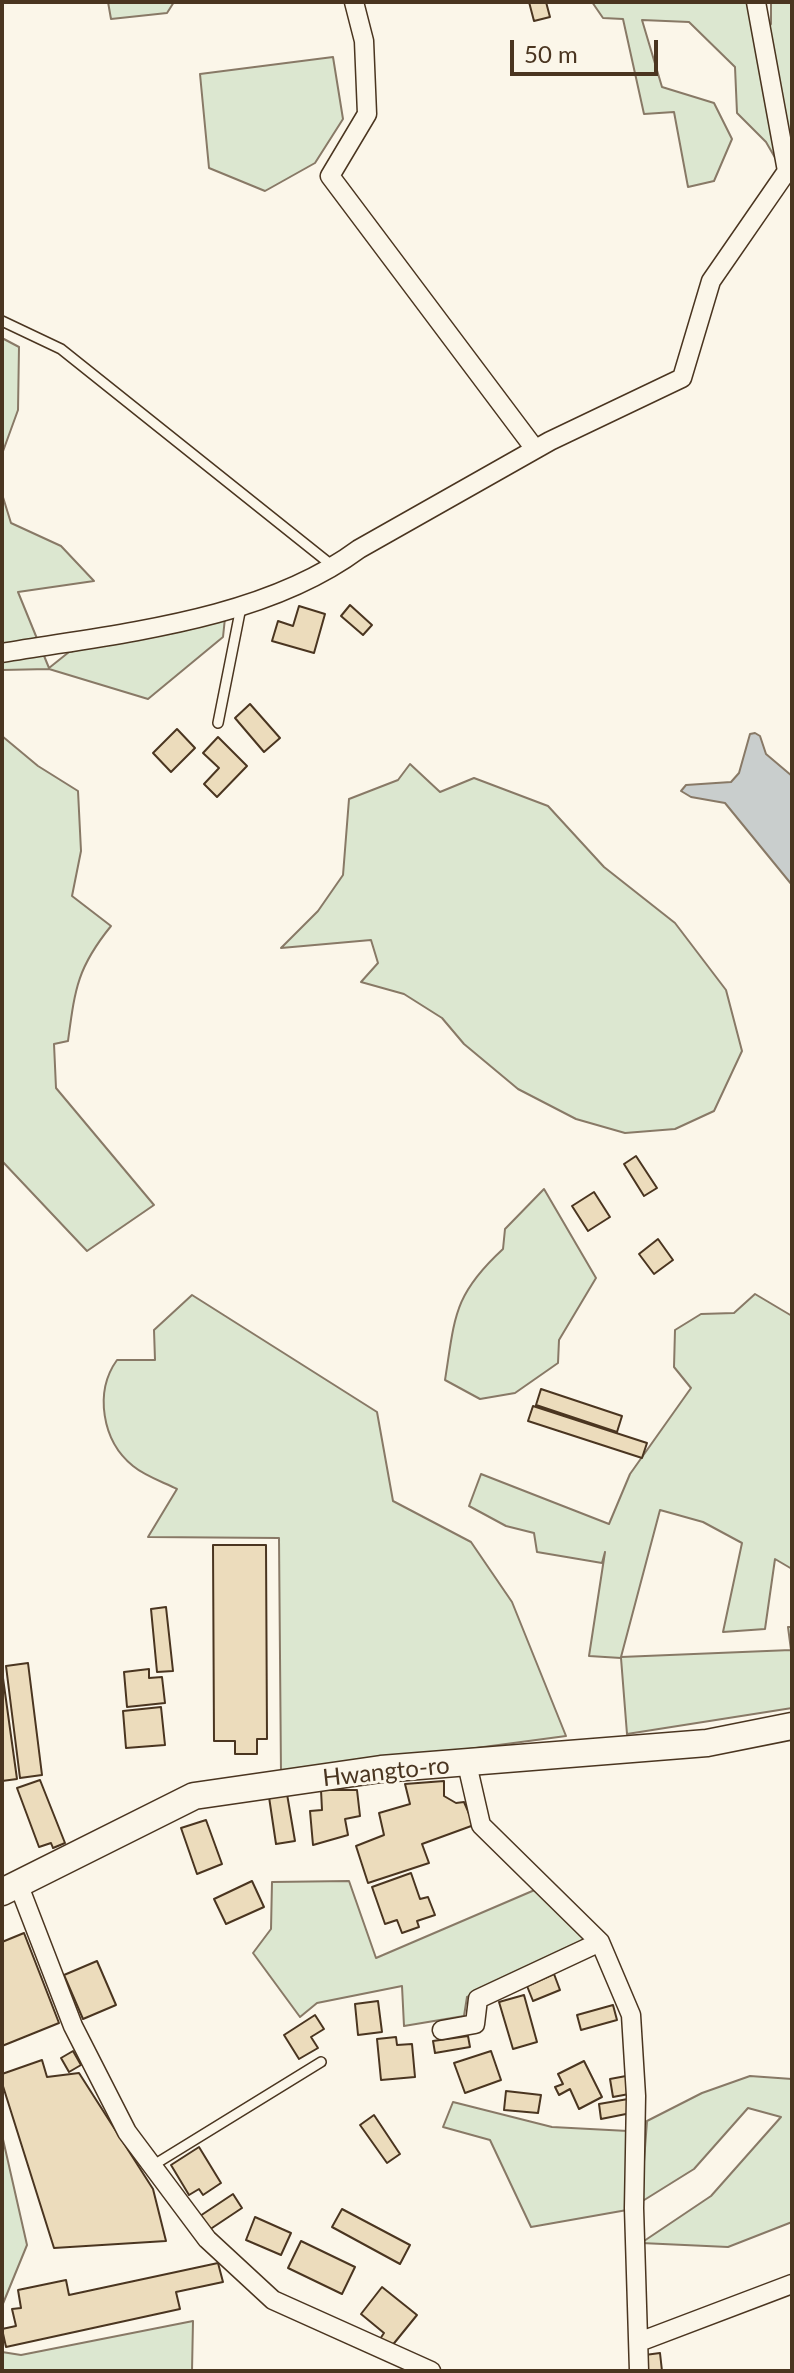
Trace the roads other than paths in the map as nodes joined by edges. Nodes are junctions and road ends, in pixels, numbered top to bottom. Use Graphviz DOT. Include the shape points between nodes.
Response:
graph roads {
  1 [pos="354,2"];
  2 [pos="756,2"];
  3 [pos="789,168"];
  4 [pos="2,321"];
  5 [pos="535,449"];
  6 [pos="334,567"];
  7 [pos="241,607"];
  8 [pos="2,653"];
  9 [pos="218,723"];
  10 [pos="792,1726"];
  11 [pos="467,1764"];
  12 [pos="10,1889"];
  13 [pos="600,1942"];
  14 [pos="442,2030"];
  15 [pos="321,2062"];
  16 [pos="152,2166"];
  17 [pos="792,2284"];
  18 [pos="639,2342"];
  19 [pos="431,2371"];
  20 [pos="639,2371"];
  1 -- 5 [label="street" via="364,41 367,114 330,176"];
  2 -- 3 [label="street"];
  3 -- 5 [label="street" via="711,281 682,378"];
  4 -- 6 [label="lane" via="61,349"];
  5 -- 6 [label="street"];
  6 -- 7 [label="street"];
  7 -- 8 [label="street"];
  7 -- 9 [label="lane"];
  10 -- 11 [label="main road, Hwangto-ro" via="707,1743"];
  11 -- 12 [label="main road, Hwangto-ro" via="381,1769 194,1796"];
  11 -- 13 [label="street" via="481,1825"];
  12 -- 16 [label="street" via="127,2132"];
  13 -- 14 [label="street" via="478,1999 475,2024"];
  13 -- 18 [label="street" via="631,2015"];
  15 -- 16 [label="lane"];
  16 -- 19 [label="street" via="207,2239 273,2300"];
  17 -- 18 [label="street"];
  18 -- 20 [label="street"];
}
